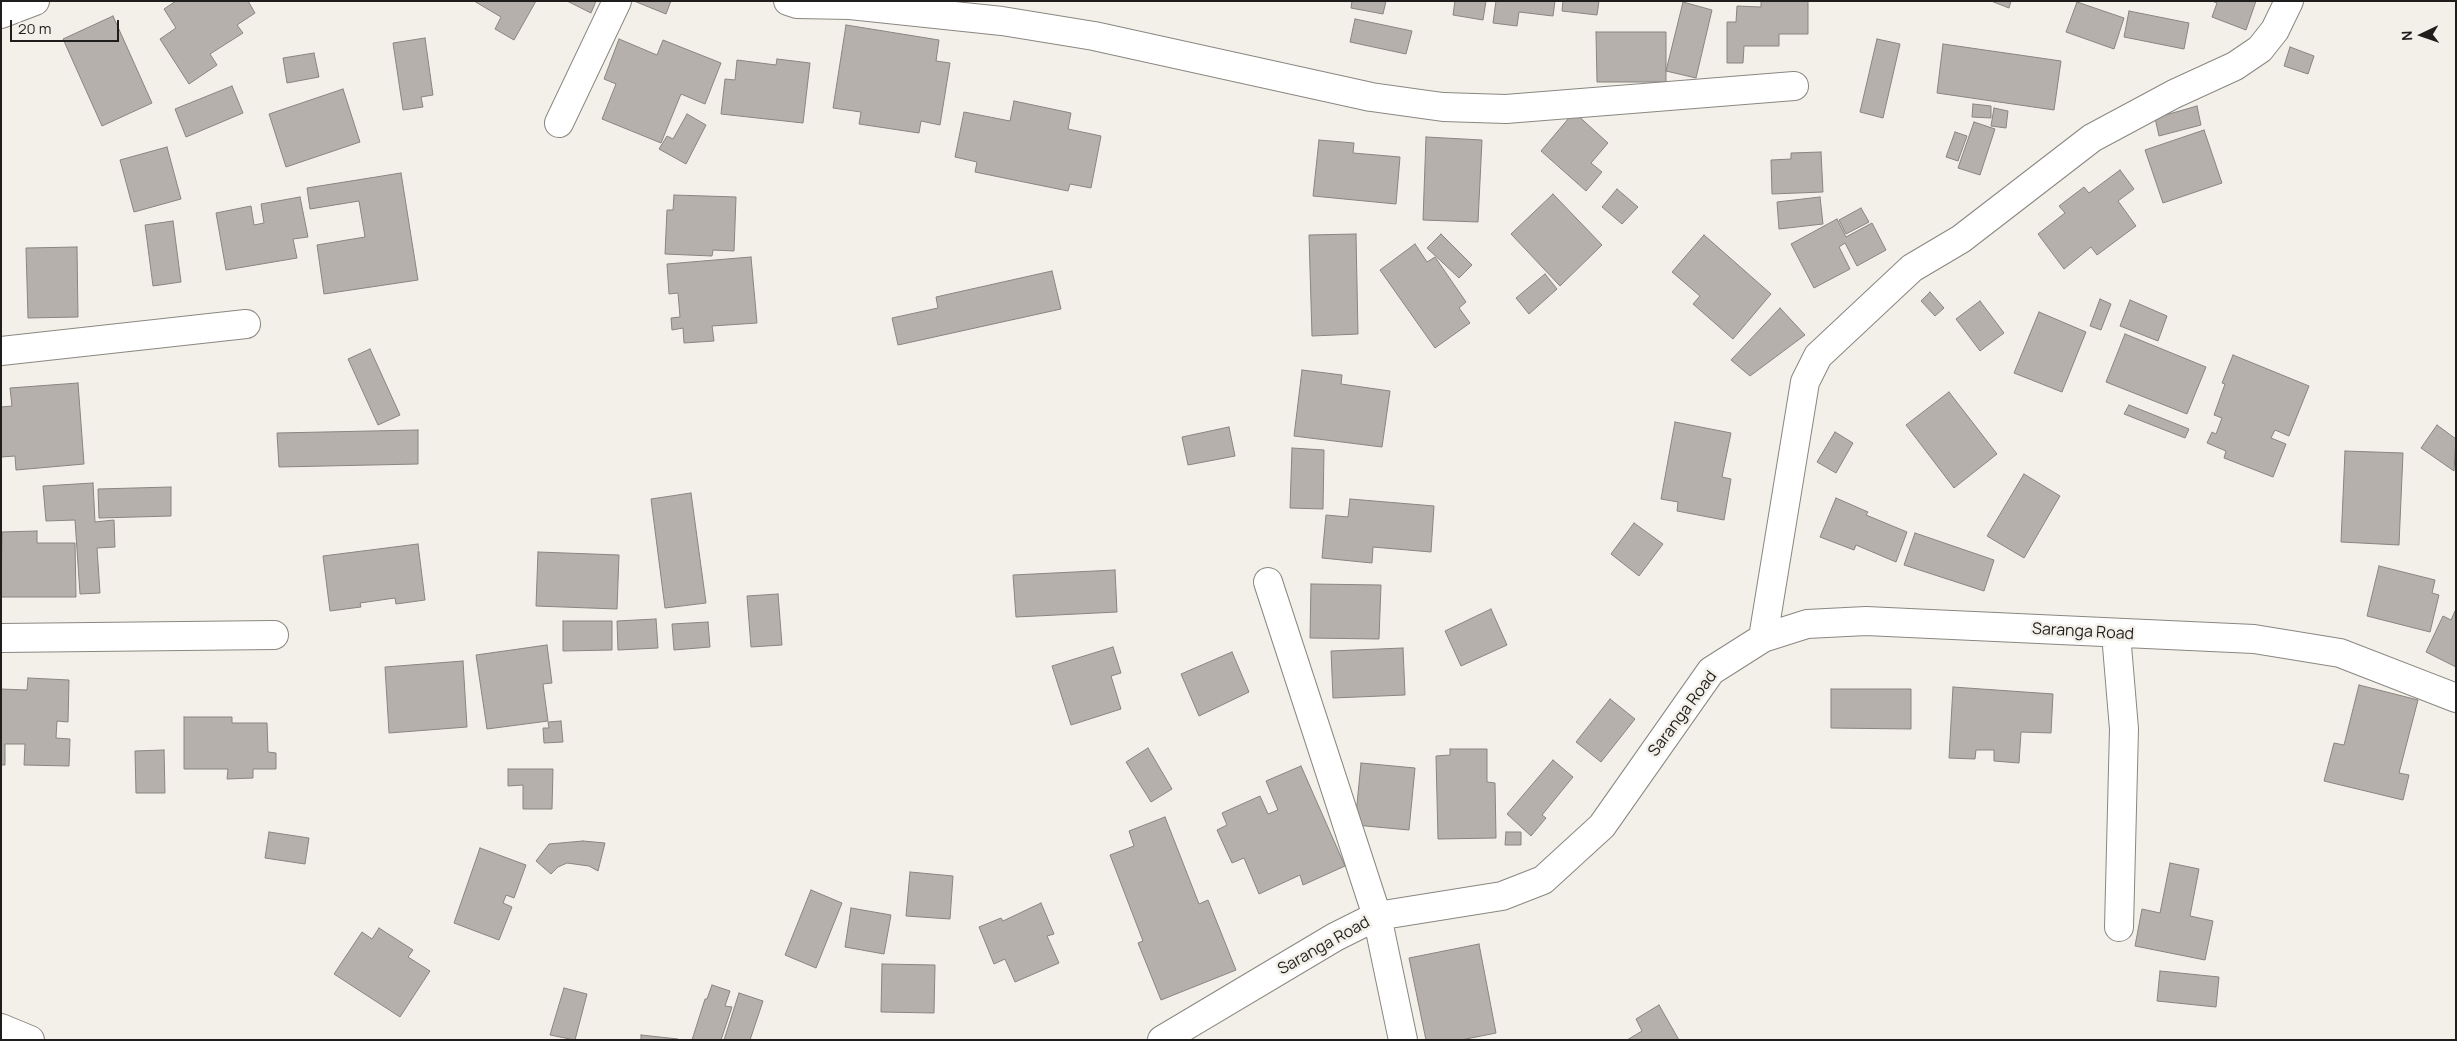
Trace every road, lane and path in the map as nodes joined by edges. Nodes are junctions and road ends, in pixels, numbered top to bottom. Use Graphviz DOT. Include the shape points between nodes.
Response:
graph roads {
  1 [pos="35,1"];
  2 [pos="617,1"];
  3 [pos="788,1"];
  4 [pos="2289,1"];
  5 [pos="1,14"];
  6 [pos="1794,86"];
  7 [pos="559,123"];
  8 [pos="246,324"];
  9 [pos="1,351"];
  10 [pos="1268,582"];
  11 [pos="2116,634"];
  12 [pos="274,635"];
  13 [pos="1,638"];
  14 [pos="1763,638"];
  15 [pos="2456,698"];
  16 [pos="1378,916"];
  17 [pos="2119,926"];
  18 [pos="1,1028"];
  19 [pos="30,1040"];
  20 [pos="1162,1040"];
  21 [pos="1403,1040"];
  1 -- 5 [label="street"];
  2 -- 7 [label="street"];
  3 -- 6 [label="street" via="1002,21 1094,36 1371,97 1443,107 1506,109"];
  4 -- 14 [label="street" via="2275,30 2260,49 2235,66 2092,138 1961,239 1912,268 1818,356 1805,382"];
  8 -- 9 [label="street"];
  10 -- 16 [label="street"];
  11 -- 14 [label="street, Saranga Road" via="1866,621 1807,624"];
  11 -- 15 [label="street, Saranga Road" via="2254,639 2340,653"];
  11 -- 17 [label="street" via="2124,729"];
  12 -- 13 [label="street"];
  14 -- 16 [label="street, Saranga Road" via="1711,671 1602,826 1543,880 1502,896"];
  16 -- 20 [label="street, Saranga Road" via="1335,937"];
  16 -- 21 [label="street"];
  18 -- 19 [label="street"];
}
